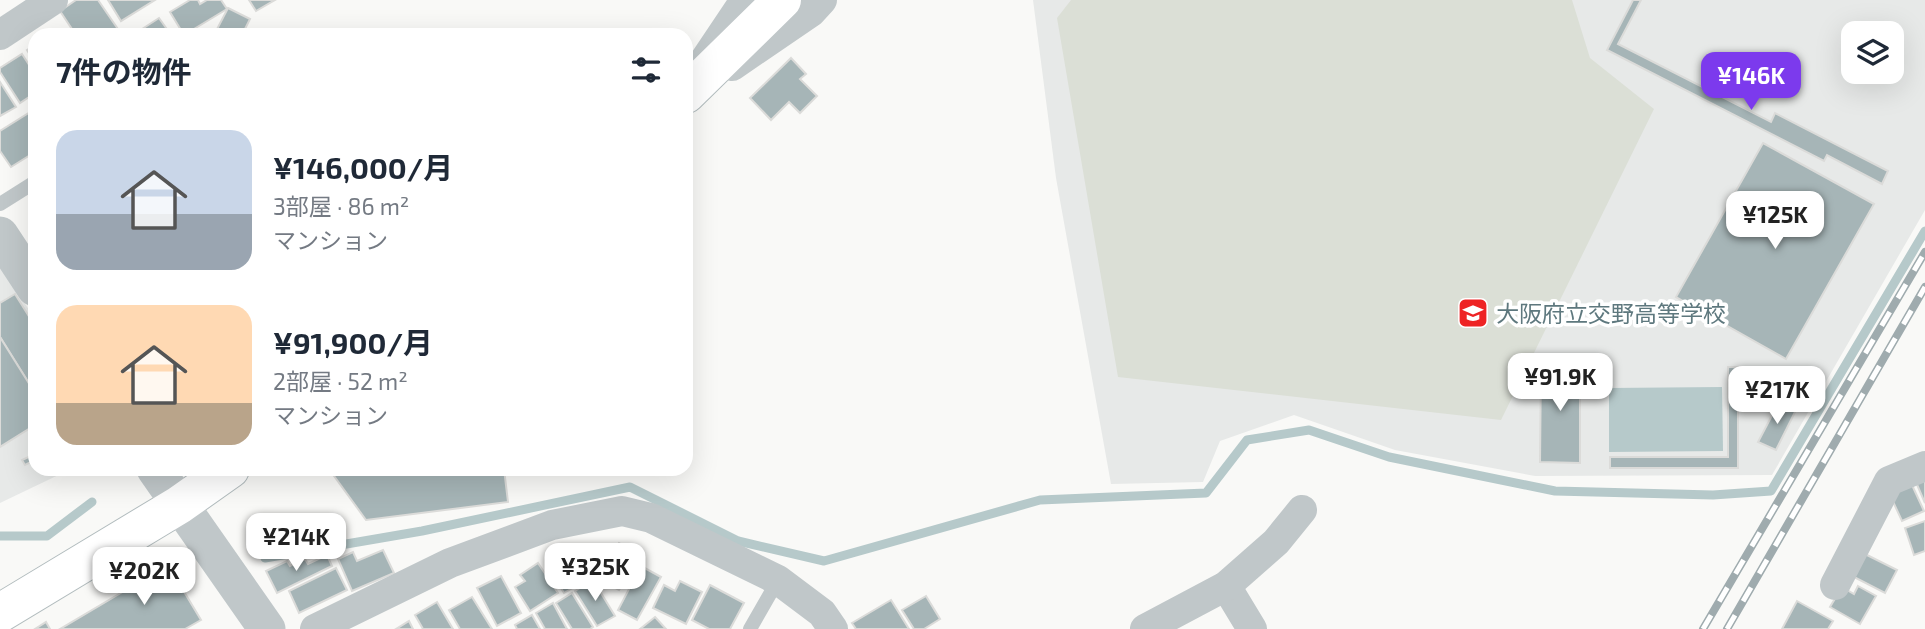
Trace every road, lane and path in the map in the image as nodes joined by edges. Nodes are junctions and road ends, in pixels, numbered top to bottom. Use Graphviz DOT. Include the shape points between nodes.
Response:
graph roads {
  1 [pos="52,0"];
  2 [pos="745,0"];
  3 [pos="782,0"];
  4 [pos="822,0"];
  5 [pos="0,35"];
  6 [pos="693,77"];
  7 [pos="693,89"];
  8 [pos="693,91"];
  9 [pos="28,186"];
  10 [pos="0,204"];
  11 [pos="0,235"];
  12 [pos="28,277"];
  13 [pos="1925,467"];
  14 [pos="160,476"];
  15 [pos="220,476"];
  16 [pos="179,505"];
  17 [pos="1302,510"];
  18 [pos="778,580"];
  19 [pos="1835,585"];
  20 [pos="1226,586"];
  21 [pos="0,613"];
  22 [pos="267,629"];
  23 [pos="315,629"];
  24 [pos="750,629"];
  25 [pos="834,629"];
  26 [pos="1145,629"];
  27 [pos="1252,629"];
  1 -- 5 [label="street"];
  2 -- 6 [label="street"];
  3 -- 7 [label="main road"];
  4 -- 8 [label="street"];
  9 -- 10 [label="lane"];
  11 -- 12 [label="street"];
  13 -- 19 [label="street" via="1889,481"];
  14 -- 16 [label="street"];
  15 -- 16 [label="main road"];
  16 -- 21 [label="main road"];
  16 -- 22 [label="street"];
  17 -- 20 [label="street" via="1276,542"];
  18 -- 23 [label="street" via="651,518 622,511 552,525 463,559"];
  18 -- 24 [label="lane"];
  18 -- 25 [label="street" via="822,613"];
  20 -- 26 [label="street"];
  20 -- 27 [label="street"];
}
